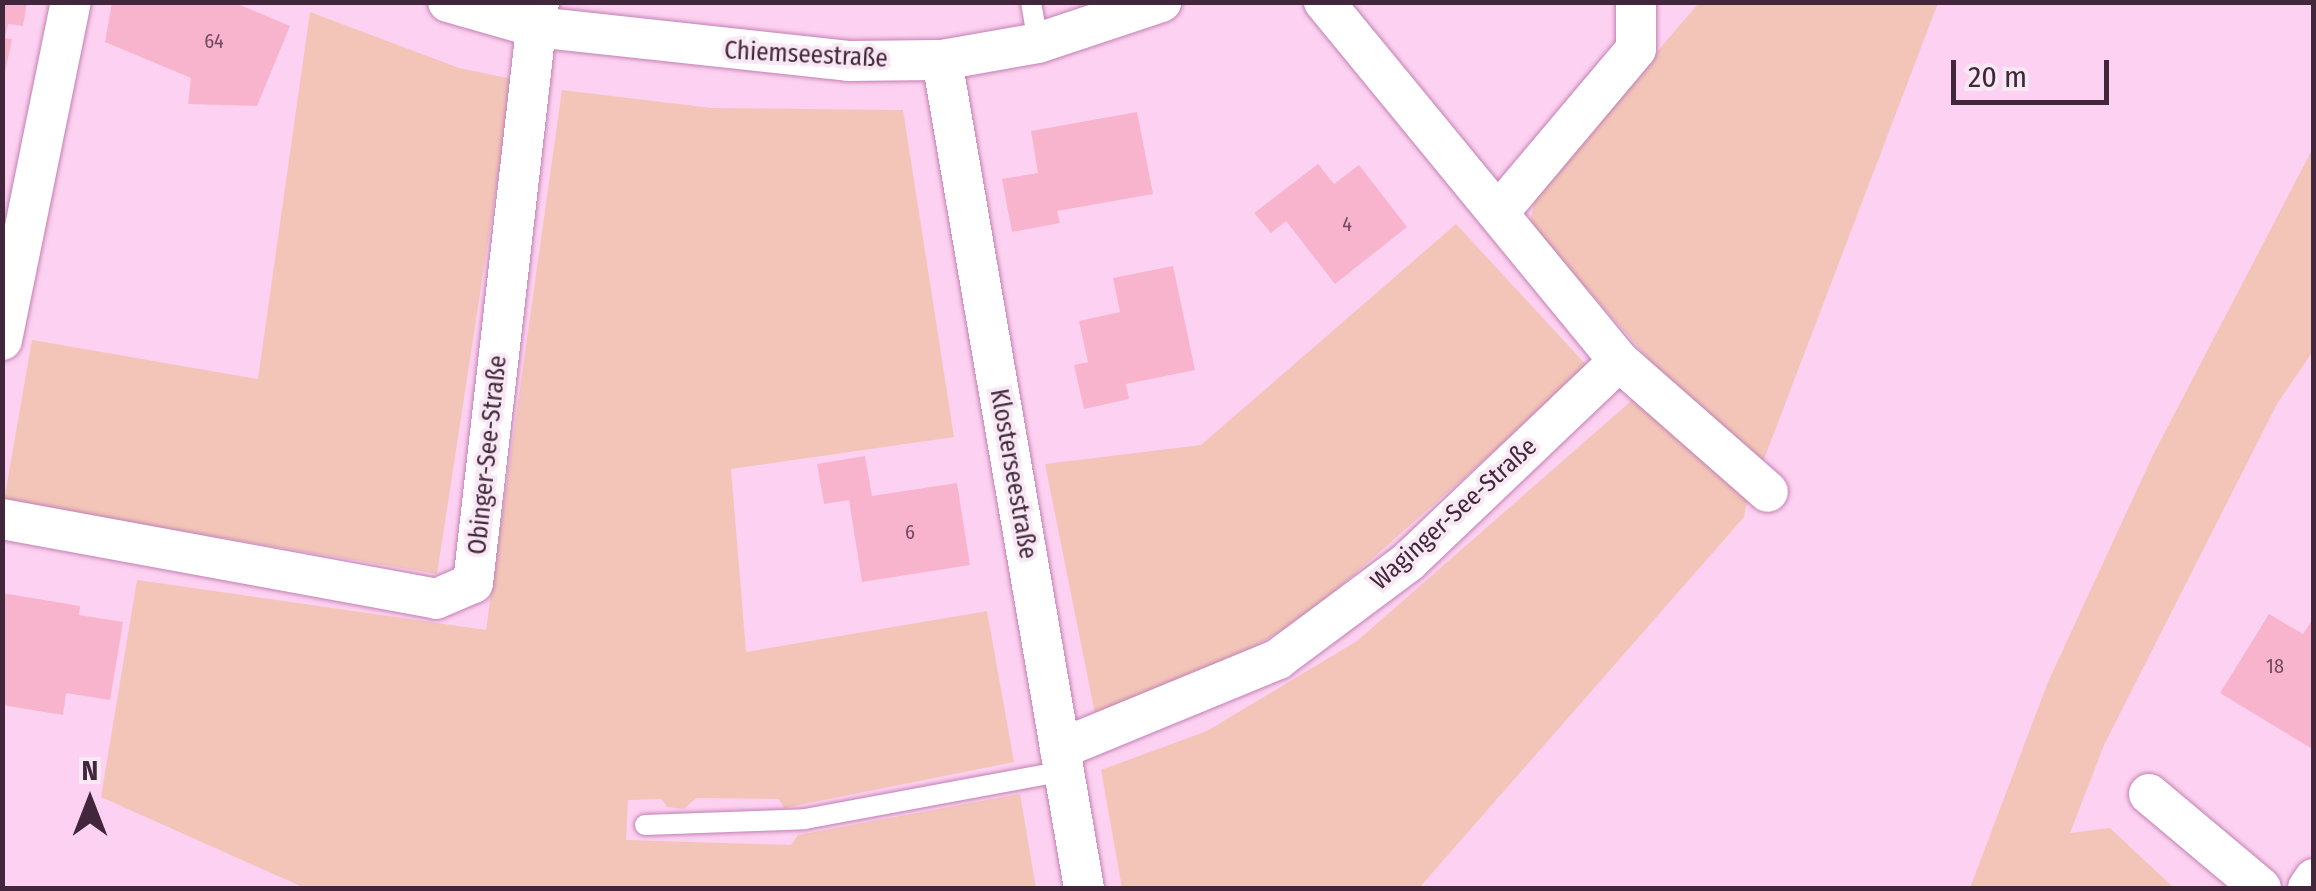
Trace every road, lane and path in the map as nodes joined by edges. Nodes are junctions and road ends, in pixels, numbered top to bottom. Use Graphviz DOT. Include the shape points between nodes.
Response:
graph roads {
  1 [pos="70,2"];
  2 [pos="448,2"];
  3 [pos="1031,2"];
  4 [pos="1161,2"];
  5 [pos="1324,2"];
  6 [pos="1636,2"];
  7 [pos="537,15"];
  8 [pos="1038,43"];
  9 [pos="942,60"];
  10 [pos="1498,213"];
  11 [pos="2,340"];
  12 [pos="1619,361"];
  13 [pos="1768,492"];
  14 [pos="2,519"];
  15 [pos="1062,760"];
  16 [pos="2149,794"];
  17 [pos="646,825"];
  18 [pos="2314,879"];
  19 [pos="1084,888"];
  20 [pos="2261,888"];
  21 [pos="2308,888"];
  1 -- 11 [label="street"];
  2 -- 7 [label="street, Chiemseestraße"];
  3 -- 8 [label="lane"];
  4 -- 8 [label="street, Chiemseestraße"];
  5 -- 10 [label="street"];
  6 -- 10 [label="street" via="1636,49"];
  7 -- 9 [label="street, Chiemseestraße" via="761,54"];
  7 -- 14 [label="street, Obinger-See-Straße" via="473,583 436,598"];
  8 -- 9 [label="street, Chiemseestraße"];
  9 -- 15 [label="street, Klosterseestraße"];
  10 -- 12 [label="street"];
  12 -- 13 [label="street"];
  12 -- 15 [label="street, Waginger-See-Straße" via="1408,562 1278,658"];
  15 -- 17 [label="lane" via="805,819"];
  15 -- 19 [label="street, Klosterseestraße"];
  16 -- 20 [label="street"];
  18 -- 21 [label="street"];
}
